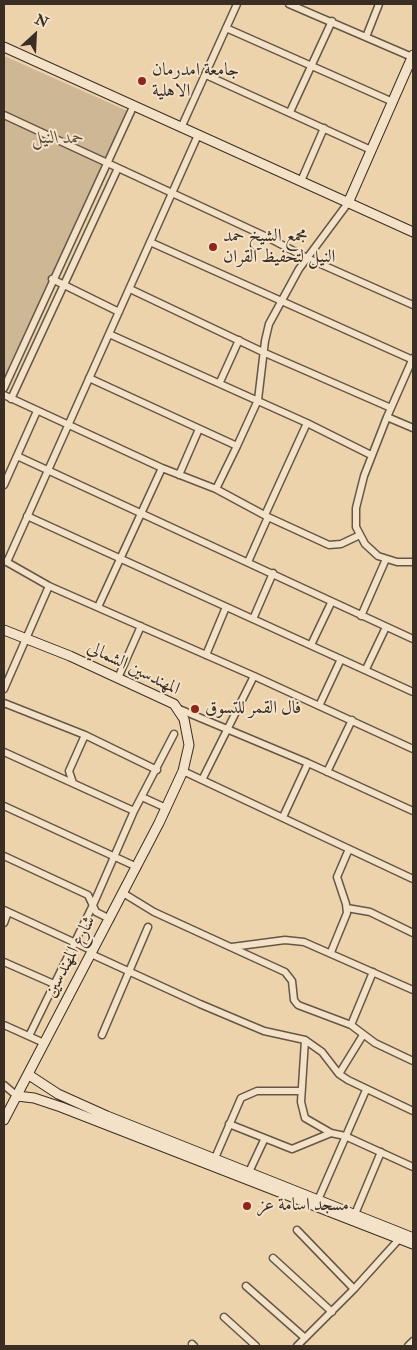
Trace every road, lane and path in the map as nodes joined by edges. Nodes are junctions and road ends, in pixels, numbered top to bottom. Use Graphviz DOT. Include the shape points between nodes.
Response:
graph roads {
  1 [pos="237,4"];
  2 [pos="289,4"];
  3 [pos="309,4"];
  4 [pos="379,4"];
  5 [pos="306,11"];
  6 [pos="332,22"];
  7 [pos="226,28"];
  8 [pos="366,37"];
  9 [pos="4,47"];
  10 [pos="413,56"];
  11 [pos="311,66"];
  12 [pos="206,75"];
  13 [pos="393,102"];
  14 [pos="133,107"];
  15 [pos="290,112"];
  16 [pos="4,115"];
  17 [pos="181,128"];
  18 [pos="324,128"];
  19 [pos="198,135"];
  20 [pos="371,150"];
  21 [pos="107,163"];
  22 [pos="118,168"];
  23 [pos="301,181"];
  24 [pos="172,193"];
  25 [pos="348,203"];
  26 [pos="413,232"];
  27 [pos="150,242"];
  28 [pos="306,258"];
  29 [pos="52,280"];
  30 [pos="63,284"];
  31 [pos="130,289"];
  32 [pos="280,300"];
  33 [pos="413,305"];
  34 [pos="119,312"];
  35 [pos="109,334"];
  36 [pos="239,340"];
  37 [pos="265,353"];
  38 [pos="413,359"];
  39 [pos="89,378"];
  40 [pos="220,382"];
  41 [pos="4,388"];
  42 [pos="4,395"];
  43 [pos="11,399"];
  44 [pos="258,400"];
  45 [pos="391,408"];
  46 [pos="37,411"];
  47 [pos="387,417"];
  48 [pos="307,423"];
  49 [pos="69,425"];
  50 [pos="413,428"];
  51 [pos="199,429"];
  52 [pos="236,446"];
  53 [pos="17,456"];
  54 [pos="371,456"];
  55 [pos="162,468"];
  56 [pos="48,471"];
  57 [pos="179,475"];
  58 [pos="4,485"];
  59 [pos="216,489"];
  60 [pos="140,514"];
  61 [pos="28,516"];
  62 [pos="267,516"];
  63 [pos="360,536"];
  64 [pos="120,559"];
  65 [pos="386,559"];
  66 [pos="5,562"];
  67 [pos="248,562"];
  68 [pos="413,562"];
  69 [pos="273,573"];
  70 [pos="49,586"];
  71 [pos="331,603"];
  72 [pos="98,607"];
  73 [pos="226,607"];
  74 [pos="361,616"];
  75 [pos="253,618"];
  76 [pos="141,626"];
  77 [pos="386,627"];
  78 [pos="4,630"];
  79 [pos="24,639"];
  80 [pos="413,639"];
  81 [pos="311,645"];
  82 [pos="206,655"];
  83 [pos="341,658"];
  84 [pos="366,669"];
  85 [pos="254,676"];
  86 [pos="118,678"];
  87 [pos="4,689"];
  88 [pos="413,692"];
  89 [pos="4,703"];
  90 [pos="319,706"];
  91 [pos="179,709"];
  92 [pos="352,720"];
  93 [pos="227,730"];
  94 [pos="174,734"];
  95 [pos="85,735"];
  96 [pos="413,749"];
  97 [pos="4,752"];
  98 [pos="308,763"];
  99 [pos="157,770"];
  100 [pos="183,771"];
  101 [pos="327,772"];
  102 [pos="202,780"];
  103 [pos="74,784"];
  104 [pos="142,797"];
  105 [pos="4,806"];
  106 [pos="166,808"];
  107 [pos="413,811"];
  108 [pos="134,812"];
  109 [pos="282,817"];
  110 [pos="349,849"];
  111 [pos="4,856"];
  112 [pos="114,856"];
  113 [pos="137,867"];
  114 [pos="413,879"];
  115 [pos="123,893"];
  116 [pos="93,905"];
  117 [pos="347,908"];
  118 [pos="6,911"];
  119 [pos="110,919"];
  120 [pos="4,923"];
  121 [pos="148,927"];
  122 [pos="413,933"];
  123 [pos="74,942"];
  124 [pos="231,947"];
  125 [pos="331,952"];
  126 [pos="92,953"];
  127 [pos="4,962"];
  128 [pos="129,972"];
  129 [pos="373,972"];
  130 [pos="54,984"];
  131 [pos="413,990"];
  132 [pos="4,1025"];
  133 [pos="350,1025"];
  134 [pos="363,1035"];
  135 [pos="29,1036"];
  136 [pos="102,1036"];
  137 [pos="305,1040"];
  138 [pos="44,1043"];
  139 [pos="413,1061"];
  140 [pos="339,1074"];
  141 [pos="29,1075"];
  142 [pos="4,1085"];
  143 [pos="366,1090"];
  144 [pos="301,1091"];
  145 [pos="17,1096"];
  146 [pos="413,1111"];
  147 [pos="4,1120"];
  148 [pos="229,1124"];
  149 [pos="331,1133"];
  150 [pos="142,1134"];
  151 [pos="345,1136"];
  152 [pos="264,1140"];
  153 [pos="381,1152"];
  154 [pos="215,1158"];
  155 [pos="413,1167"];
  156 [pos="234,1170"];
  157 [pos="249,1172"];
  158 [pos="318,1200"];
  159 [pos="355,1214"];
  160 [pos="297,1230"];
  161 [pos="401,1236"];
  162 [pos="413,1238"];
  163 [pos="413,1244"];
  164 [pos="273,1258"];
  165 [pos="246,1286"];
  166 [pos="354,1289"];
  167 [pos="332,1312"];
  168 [pos="224,1317"];
  169 [pos="305,1338"];
  170 [pos="413,1341"];
  171 [pos="256,1346"];
  172 [pos="297,1346"];
  173 [pos="408,1346"];
  1 -- 7 [label="street"];
  2 -- 5 [label="street"];
  3 -- 5 [label="street"];
  4 -- 8 [label="street"];
  5 -- 6 [label="street"];
  6 -- 8 [label="street"];
  6 -- 11 [label="street"];
  7 -- 11 [label="street"];
  7 -- 12 [label="street"];
  8 -- 10 [label="street"];
  9 -- 14 [label="main road"];
  10 -- 13 [label="main road"];
  11 -- 13 [label="street"];
  11 -- 15 [label="street"];
  12 -- 15 [label="street"];
  12 -- 17 [label="street"];
  13 -- 20 [label="main road"];
  14 -- 17 [label="main road"];
  14 -- 21 [label="street"];
  15 -- 18 [label="street"];
  16 -- 21 [label="street"];
  17 -- 19 [label="main road"];
  18 -- 20 [label="street"];
  18 -- 23 [label="street"];
  19 -- 23 [label="main road"];
  19 -- 24 [label="street"];
  20 -- 25 [label="main road"];
  21 -- 22 [label="street"];
  21 -- 29 [label="street"];
  22 -- 24 [label="street"];
  22 -- 30 [label="street"];
  23 -- 25 [label="main road"];
  24 -- 27 [label="street"];
  24 -- 28 [label="street"];
  25 -- 26 [label="main road"];
  25 -- 28 [label="street"];
  27 -- 31 [label="street"];
  27 -- 32 [label="street"];
  28 -- 32 [label="street"];
  28 -- 33 [label="street"];
  29 -- 30 [label="street"];
  29 -- 41 [label="street"];
  30 -- 34 [label="street"];
  30 -- 43 [label="street"];
  31 -- 34 [label="street"];
  31 -- 36 [label="street"];
  32 -- 37 [label="street" via="266,333"];
  32 -- 38 [label="street"];
  34 -- 35 [label="street"];
  35 -- 39 [label="street"];
  35 -- 40 [label="street"];
  36 -- 37 [label="street"];
  36 -- 40 [label="street"];
  37 -- 44 [label="street"];
  37 -- 45 [label="street"];
  38 -- 45 [label="street"];
  39 -- 49 [label="street"];
  39 -- 51 [label="street"];
  40 -- 44 [label="street"];
  42 -- 43 [label="street"];
  43 -- 46 [label="street"];
  44 -- 48 [label="street"];
  44 -- 52 [label="street"];
  45 -- 47 [label="street"];
  46 -- 49 [label="street"];
  46 -- 53 [label="street"];
  47 -- 50 [label="street"];
  47 -- 54 [label="street"];
  48 -- 54 [label="street"];
  48 -- 62 [label="street"];
  49 -- 55 [label="street"];
  49 -- 56 [label="street"];
  51 -- 52 [label="street"];
  51 -- 57 [label="street"];
  52 -- 59 [label="street"];
  53 -- 56 [label="street"];
  53 -- 58 [label="street"];
  54 -- 63 [label="street" via="356,508 356,527"];
  55 -- 57 [label="street"];
  55 -- 60 [label="street"];
  56 -- 60 [label="street"];
  56 -- 61 [label="street"];
  57 -- 59 [label="street"];
  59 -- 62 [label="street"];
  60 -- 64 [label="street"];
  60 -- 67 [label="street"];
  61 -- 64 [label="street"];
  61 -- 66 [label="street"];
  62 -- 63 [label="street" via="334,546"];
  62 -- 67 [label="street"];
  63 -- 65 [label="street" via="373,552"];
  64 -- 72 [label="street"];
  64 -- 73 [label="street"];
  65 -- 68 [label="street"];
  65 -- 74 [label="street"];
  66 -- 70 [label="street"];
  67 -- 69 [label="street"];
  69 -- 71 [label="street"];
  69 -- 75 [label="street"];
  70 -- 72 [label="street"];
  70 -- 79 [label="street"];
  71 -- 74 [label="street"];
  71 -- 81 [label="street"];
  72 -- 76 [label="street"];
  73 -- 75 [label="street"];
  73 -- 82 [label="street"];
  74 -- 77 [label="street"];
  75 -- 81 [label="street"];
  76 -- 82 [label="street"];
  76 -- 86 [label="street"];
  77 -- 80 [label="street"];
  77 -- 84 [label="street"];
  78 -- 79 [label="main road, المهندسين الشمالي"];
  79 -- 86 [label="main road, المهندسين الشمالي"];
  79 -- 87 [label="street"];
  81 -- 83 [label="street"];
  82 -- 85 [label="street"];
  83 -- 84 [label="street"];
  83 -- 90 [label="street"];
  84 -- 88 [label="street"];
  85 -- 90 [label="street"];
  85 -- 93 [label="street"];
  86 -- 91 [label="main road, المهندسين الشمالي" via="165,699"];
  89 -- 95 [label="street"];
  90 -- 92 [label="street"];
  91 -- 93 [label="street"];
  91 -- 100 [label="main road, المهندسين الشمالي" via="189,740"];
  92 -- 96 [label="street"];
  92 -- 101 [label="street"];
  93 -- 98 [label="street"];
  93 -- 102 [label="street"];
  94 -- 99 [label="street"];
  95 -- 99 [label="street"];
  95 -- 103 [label="street" via="69,771"];
  97 -- 103 [label="street"];
  98 -- 101 [label="street"];
  98 -- 109 [label="street"];
  99 -- 104 [label="street"];
  100 -- 102 [label="street"];
  100 -- 106 [label="main road, المهندسين الشمالي"];
  101 -- 107 [label="street"];
  102 -- 109 [label="street"];
  103 -- 108 [label="street"];
  104 -- 106 [label="street"];
  104 -- 108 [label="street"];
  105 -- 112 [label="street"];
  106 -- 113 [label="main road, شارع المهندسين"];
  108 -- 112 [label="street"];
  109 -- 110 [label="street"];
  110 -- 114 [label="street"];
  110 -- 117 [label="street" via="337,878"];
  111 -- 116 [label="street" via="88,894"];
  112 -- 113 [label="street"];
  112 -- 116 [label="street"];
  113 -- 115 [label="main road, شارع المهندسين"];
  115 -- 119 [label="main road, شارع المهندسين"];
  115 -- 124 [label="street" via="154,912"];
  116 -- 119 [label="street" via="96,912"];
  116 -- 123 [label="street"];
  117 -- 122 [label="street" via="370,912"];
  117 -- 125 [label="street"];
  118 -- 120 [label="street"];
  118 -- 123 [label="street"];
  119 -- 126 [label="main road, شارع المهندسين"];
  121 -- 128 [label="street"];
  123 -- 126 [label="street"];
  123 -- 130 [label="street"];
  124 -- 125 [label="street" via="295,940"];
  124 -- 133 [label="street" via="287,974 292,980 294,1000 298,1005"];
  125 -- 129 [label="street"];
  126 -- 128 [label="street"];
  126 -- 138 [label="main road, شارع المهندسين"];
  127 -- 130 [label="street"];
  128 -- 136 [label="street"];
  128 -- 137 [label="street" via="264,1031"];
  129 -- 131 [label="street"];
  129 -- 133 [label="street"];
  130 -- 135 [label="street"];
  132 -- 135 [label="street"];
  133 -- 134 [label="street"];
  134 -- 139 [label="street"];
  134 -- 140 [label="street"];
  135 -- 138 [label="street"];
  137 -- 140 [label="street" via="322,1052"];
  137 -- 144 [label="street"];
  138 -- 141 [label="main road, شارع المهندسين"];
  140 -- 143 [label="street"];
  141 -- 145 [label="main road, شارع المهندسين"];
  141 -- 150 [label="main road" via="58,1094"];
  142 -- 145 [label="street"];
  143 -- 146 [label="street"];
  143 -- 151 [label="street"];
  144 -- 148 [label="street" via="247,1095 238,1101"];
  144 -- 149 [label="street" via="301,1110 305,1118"];
  145 -- 147 [label="main road, شارع المهندسين"];
  145 -- 150 [label="main road" via="42,1100"];
  148 -- 152 [label="street"];
  148 -- 154 [label="street"];
  149 -- 151 [label="street"];
  149 -- 152 [label="street" via="292,1149"];
  150 -- 154 [label="main road"];
  150 -- 156 [label="main road"];
  151 -- 153 [label="street"];
  151 -- 158 [label="street"];
  152 -- 157 [label="street"];
  153 -- 155 [label="street"];
  153 -- 159 [label="street"];
  154 -- 156 [label="main road"];
  156 -- 157 [label="main road"];
  156 -- 161 [label="main road"];
  157 -- 158 [label="main road"];
  158 -- 159 [label="main road"];
  159 -- 161 [label="main road"];
  160 -- 166 [label="street"];
  161 -- 162 [label="main road"];
  161 -- 163 [label="main road"];
  161 -- 166 [label="street"];
  164 -- 167 [label="street"];
  165 -- 169 [label="street"];
  166 -- 167 [label="street"];
  167 -- 169 [label="street"];
  168 -- 171 [label="street"];
  169 -- 172 [label="street"];
  170 -- 173 [label="street"];
}
